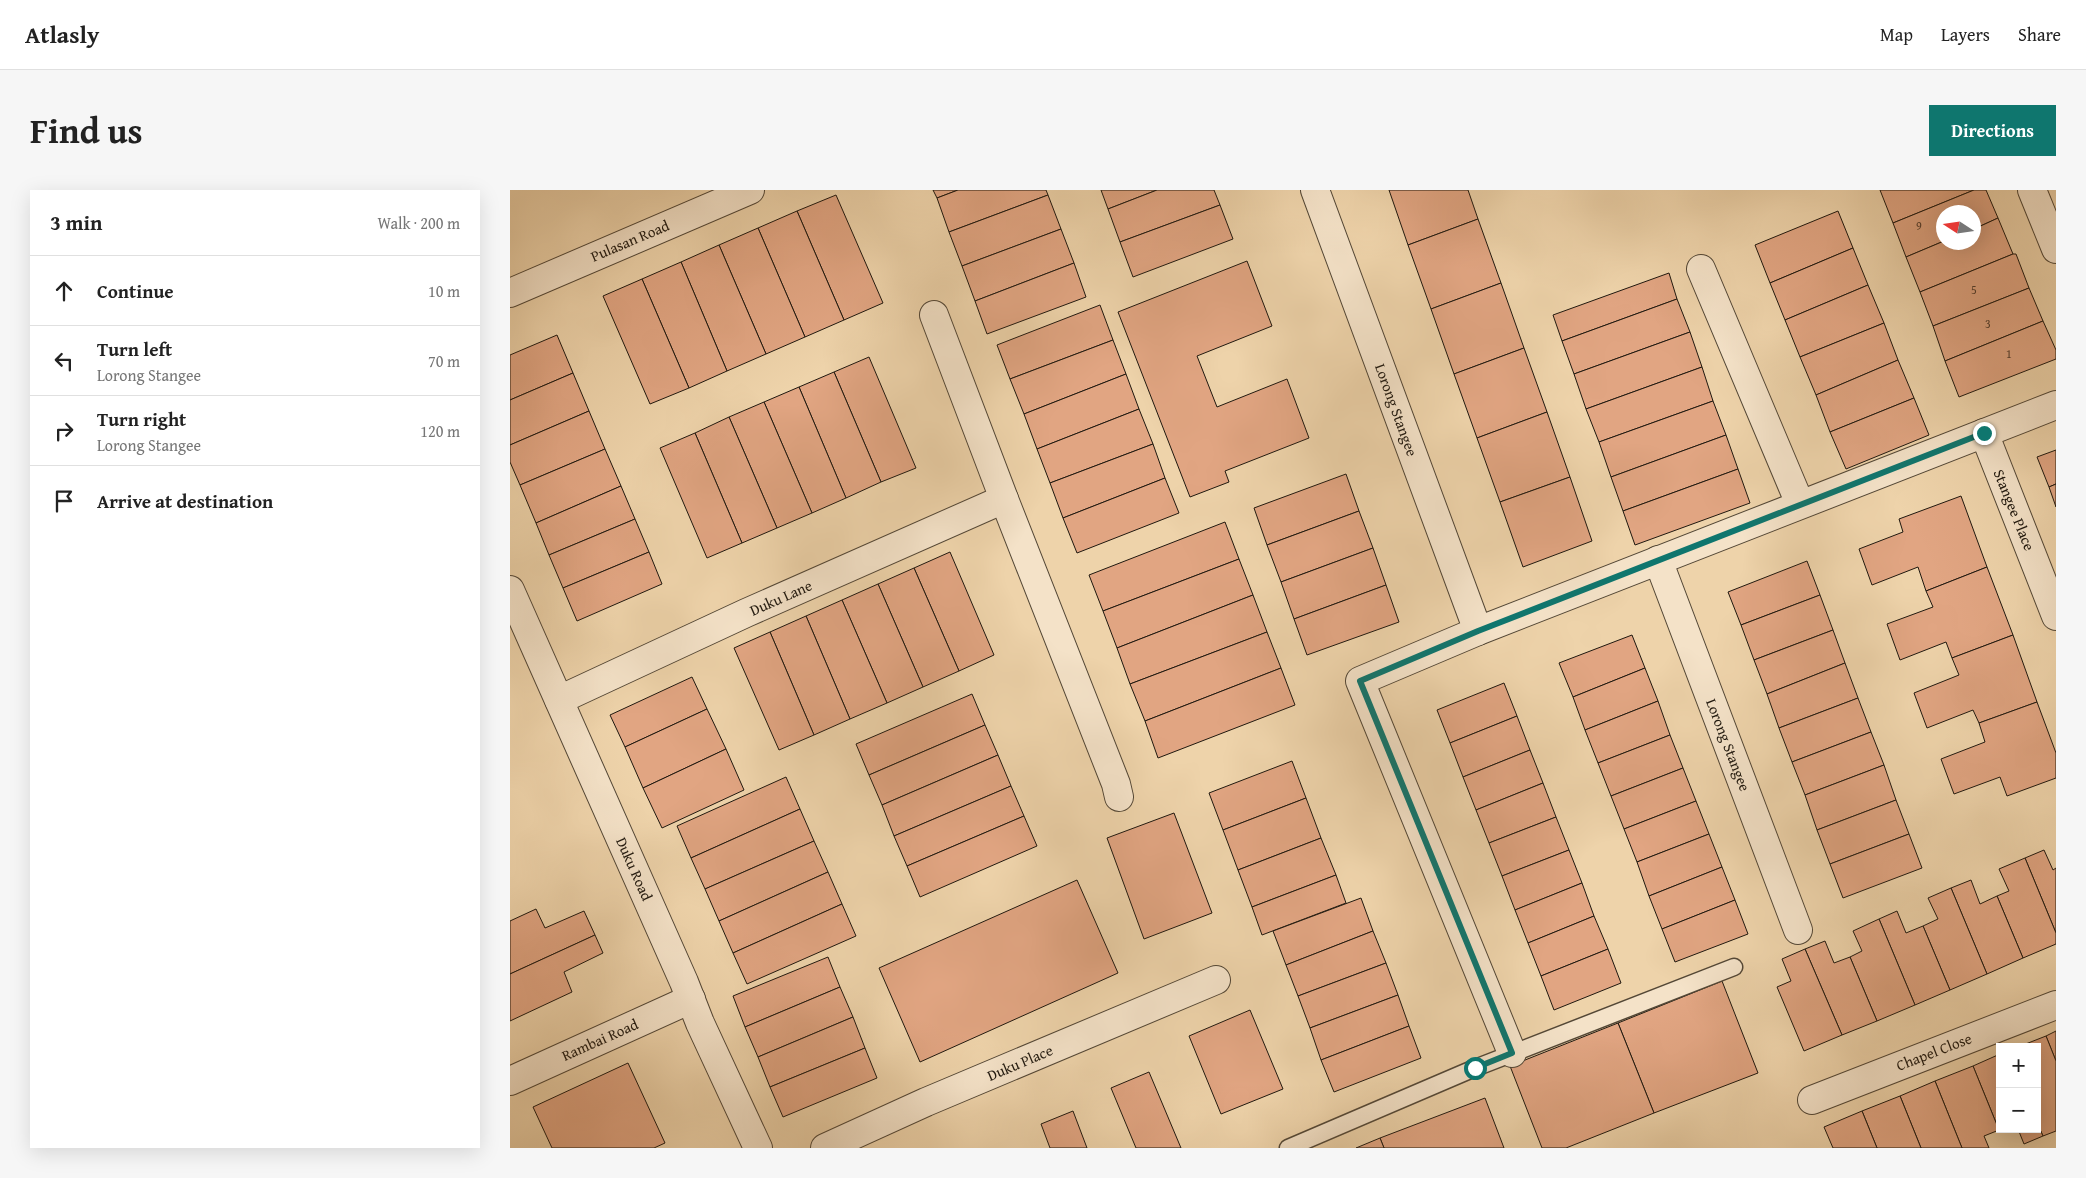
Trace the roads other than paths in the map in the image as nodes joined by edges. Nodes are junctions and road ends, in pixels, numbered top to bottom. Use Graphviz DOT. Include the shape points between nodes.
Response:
graph roads {
  1 [pos="750,190"];
  2 [pos="1315,190"];
  3 [pos="2032,190"];
  4 [pos="2056,248"];
  5 [pos="1701,269"];
  6 [pos="510,293"];
  7 [pos="934,315"];
  8 [pos="2056,405"];
  9 [pos="1984,433"];
  10 [pos="1004,499"];
  11 [pos="1800,504"];
  12 [pos="1658,560"];
  13 [pos="510,590"];
  14 [pos="2056,616"];
  15 [pos="1478,631"];
  16 [pos="559,700"];
  17 [pos="1118,797"];
  18 [pos="1798,930"];
  19 [pos="1734,967"];
  20 [pos="1216,980"];
  21 [pos="691,999"];
  22 [pos="2056,1005"];
  23 [pos="1512,1053"];
  24 [pos="510,1081"];
  25 [pos="1812,1100"];
  26 [pos="758,1148"];
  27 [pos="825,1148"];
  28 [pos="1288,1148"];
  1 -- 6 [label="street, Pulasan Road"];
  2 -- 15 [label="street, Lorong Stangee"];
  3 -- 4 [label="street"];
  5 -- 11 [label="street"];
  7 -- 10 [label="street"];
  8 -- 9 [label="street"];
  9 -- 11 [label="street"];
  9 -- 14 [label="street, Stangee Place"];
  10 -- 16 [label="street, Duku Lane"];
  10 -- 17 [label="street" via="1116,784"];
  11 -- 12 [label="street"];
  12 -- 15 [label="street"];
  12 -- 18 [label="street, Lorong Stangee"];
  13 -- 16 [label="street, Duku Road"];
  15 -- 23 [label="street" via="1360,681"];
  16 -- 21 [label="street, Duku Road"];
  19 -- 23 [label="lane"];
  20 -- 27 [label="street, Duku Place"];
  21 -- 24 [label="street, Rambai Road"];
  21 -- 26 [label="street, Duku Road"];
  22 -- 25 [label="street, Chapel Close"];
  23 -- 28 [label="lane"];
}
